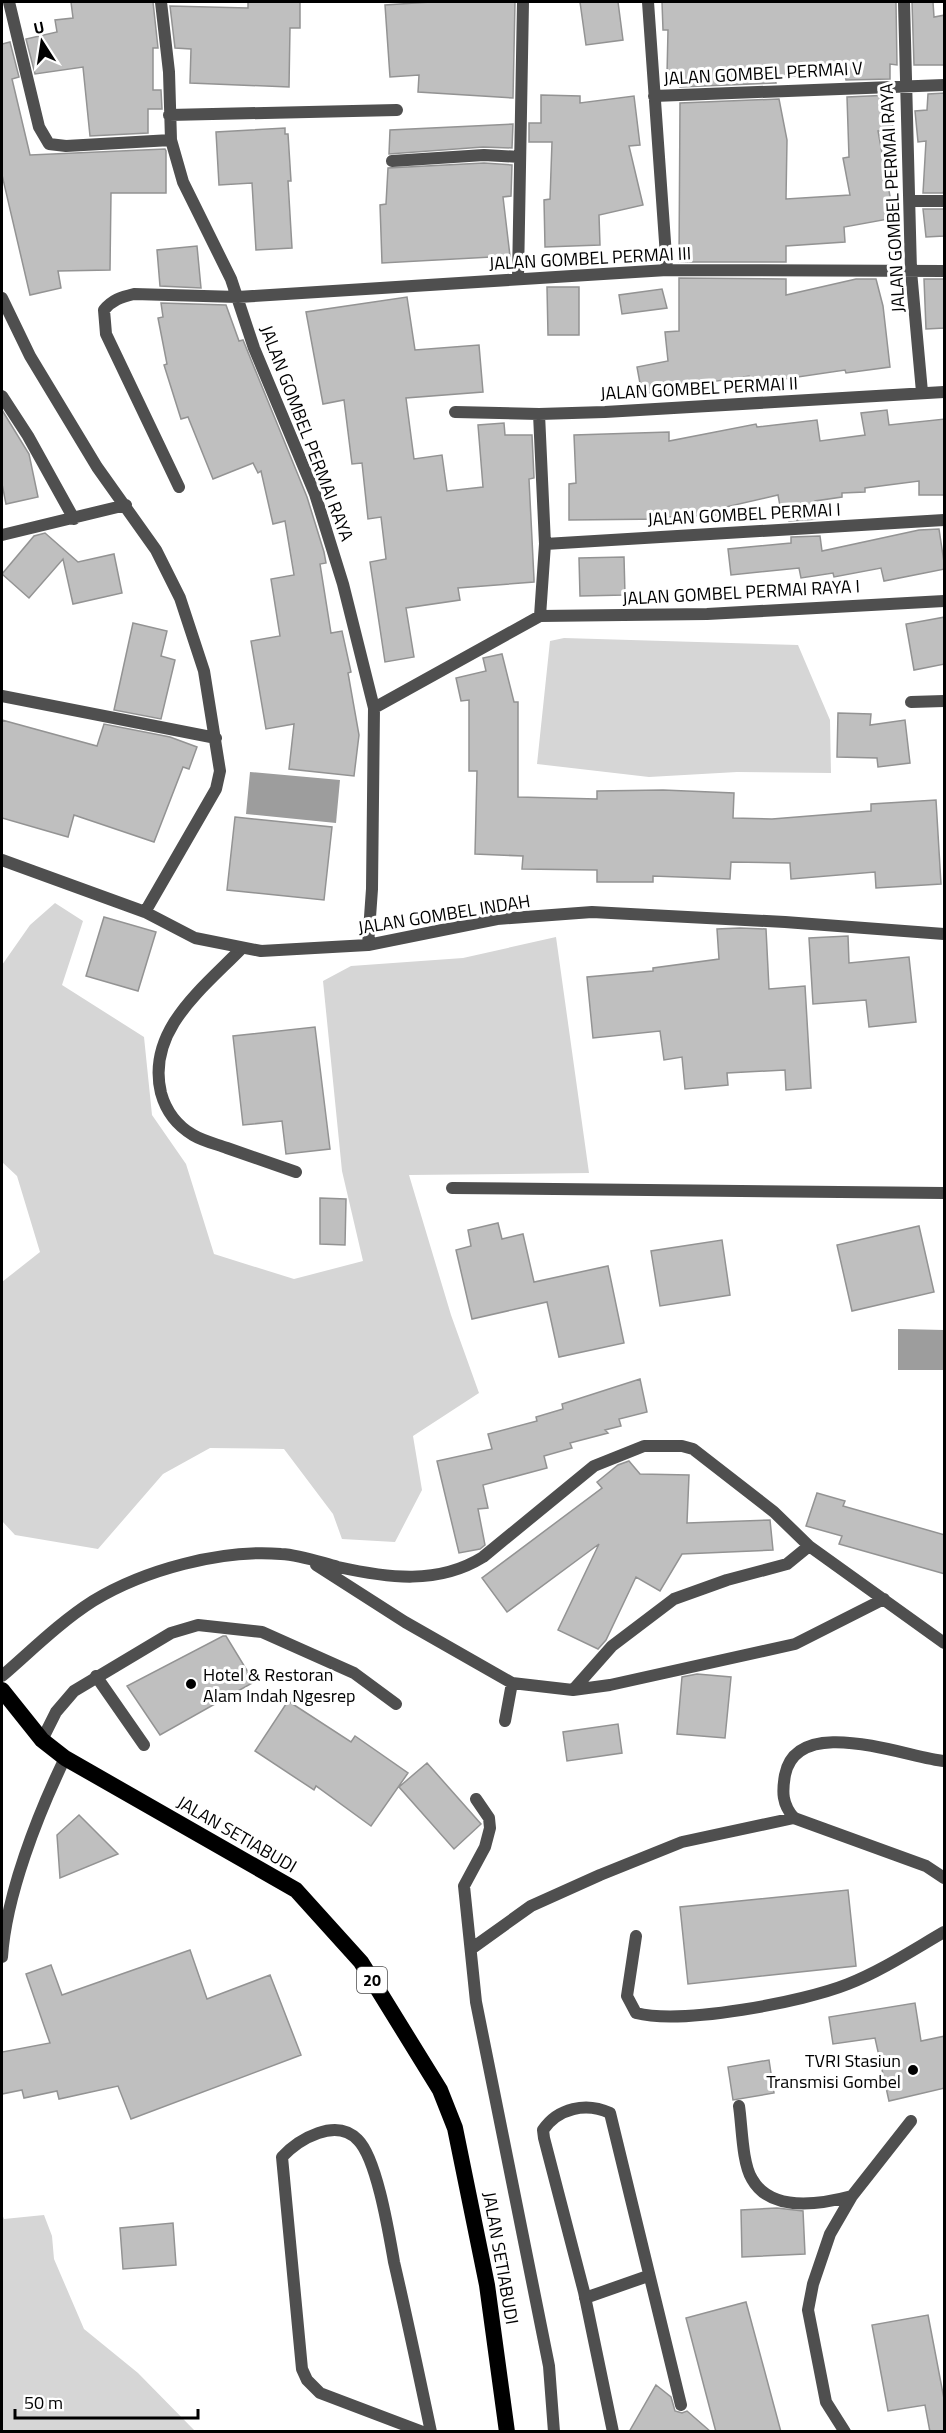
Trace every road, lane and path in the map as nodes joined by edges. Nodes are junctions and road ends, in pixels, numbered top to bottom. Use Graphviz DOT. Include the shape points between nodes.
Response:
graph roads {
  1 [pos="9,2"];
  2 [pos="161,2"];
  3 [pos="523,2"];
  4 [pos="648,2"];
  5 [pos="904,2"];
  6 [pos="904,85"];
  7 [pos="945,85"];
  8 [pos="654,96"];
  9 [pos="397,110"];
  10 [pos="170,115"];
  11 [pos="171,140"];
  12 [pos="520,156"];
  13 [pos="392,161"];
  14 [pos="910,201"];
  15 [pos="945,201"];
  16 [pos="667,270"];
  17 [pos="911,271"];
  18 [pos="945,271"];
  19 [pos="518,278"];
  20 [pos="238,297"];
  21 [pos="2,298"];
  22 [pos="922,392"];
  23 [pos="945,392"];
  24 [pos="2,396"];
  25 [pos="455,412"];
  26 [pos="540,414"];
  27 [pos="179,487"];
  28 [pos="126,505"];
  29 [pos="74,519"];
  30 [pos="945,520"];
  31 [pos="2,535"];
  32 [pos="545,544"];
  33 [pos="945,600"];
  34 [pos="540,616"];
  35 [pos="2,696"];
  36 [pos="945,701"];
  37 [pos="911,702"];
  38 [pos="374,708"];
  39 [pos="216,738"];
  40 [pos="2,860"];
  41 [pos="145,912"];
  42 [pos="945,934"];
  43 [pos="368,945"];
  44 [pos="241,949"];
  45 [pos="296,1172"];
  46 [pos="452,1188"];
  47 [pos="945,1192"];
  48 [pos="809,1546"];
  49 [pos="304,1557"];
  50 [pos="884,1599"];
  51 [pos="945,1644"];
  52 [pos="2,1676"];
  53 [pos="96,1676"];
  54 [pos="512,1683"];
  55 [pos="2,1690"];
  56 [pos="573,1690"];
  57 [pos="396,1704"];
  58 [pos="505,1722"];
  59 [pos="42,1740"];
  60 [pos="144,1745"];
  61 [pos="65,1758"];
  62 [pos="945,1761"];
  63 [pos="476,1799"];
  64 [pos="794,1818"];
  65 [pos="945,1878"];
  66 [pos="945,1932"];
  67 [pos="636,1936"];
  68 [pos="471,1949"];
  69 [pos="2,1957"];
  70 [pos="739,2106"];
  71 [pos="911,2121"];
  72 [pos="852,2196"];
  73 [pos="648,2276"];
  74 [pos="585,2298"];
  75 [pos="681,2405"];
  76 [pos="423,2432"];
  77 [pos="431,2432"];
  78 [pos="507,2432"];
  79 [pos="554,2432"];
  80 [pos="613,2432"];
  81 [pos="845,2432"];
  1 -- 11 [label="street" via="39,128 49,144"];
  2 -- 10 [label="street, JALAN GOMBEL PERMAI RAYA"];
  3 -- 12 [label="street"];
  4 -- 8 [label="street"];
  5 -- 6 [label="street, JALAN GOMBEL PERMAI RAYA"];
  6 -- 7 [label="street, JALAN GOMBEL PERMAI V"];
  6 -- 8 [label="street, JALAN GOMBEL PERMAI V"];
  6 -- 14 [label="street, JALAN GOMBEL PERMAI RAYA"];
  8 -- 16 [label="street"];
  9 -- 10 [label="street"];
  10 -- 11 [label="street, JALAN GOMBEL PERMAI RAYA"];
  11 -- 20 [label="street, JALAN GOMBEL PERMAI RAYA" via="183,182"];
  12 -- 13 [label="street"];
  12 -- 19 [label="street"];
  14 -- 15 [label="street"];
  14 -- 17 [label="street, JALAN GOMBEL PERMAI RAYA"];
  16 -- 17 [label="street, JALAN GOMBEL PERMAI III"];
  16 -- 19 [label="street, JALAN GOMBEL PERMAI III"];
  17 -- 18 [label="street, JALAN GOMBEL PERMAI III"];
  17 -- 22 [label="street, JALAN GOMBEL PERMAI RAYA"];
  19 -- 20 [label="street, JALAN GOMBEL PERMAI III"];
  20 -- 27 [label="street" via="134,294 110,303 104,310 106,334"];
  20 -- 38 [label="street, JALAN GOMBEL PERMAI RAYA" via="254,348 315,494 343,584"];
  21 -- 28 [label="street" via="36,366 97,467"];
  22 -- 23 [label="street, JALAN GOMBEL PERMAI II"];
  22 -- 26 [label="street, JALAN GOMBEL PERMAI II"];
  24 -- 29 [label="street"];
  25 -- 26 [label="street, JALAN GOMBEL PERMAI II"];
  26 -- 32 [label="street"];
  28 -- 29 [label="street"];
  28 -- 39 [label="street" via="156,550 180,598 204,671"];
  29 -- 31 [label="street"];
  30 -- 32 [label="street, JALAN GOMBEL PERMAI I"];
  32 -- 34 [label="street"];
  33 -- 34 [label="street, JALAN GOMBEL PERMAI RAYA I" via="707,614"];
  34 -- 38 [label="street"];
  35 -- 39 [label="street"];
  36 -- 37 [label="street"];
  38 -- 43 [label="street, JALAN GOMBEL PERMAI RAYA"];
  39 -- 41 [label="street" via="220,771 216,789"];
  40 -- 41 [label="street, JALAN GOMBEL INDAH"];
  41 -- 44 [label="street, JALAN GOMBEL INDAH" via="195,938"];
  42 -- 43 [label="street, JALAN GOMBEL INDAH" via="592,912 497,919"];
  43 -- 44 [label="street, JALAN GOMBEL INDAH" via="298,951"];
  44 -- 45 [label="street" via="178,1014 166,1034 158,1081 164,1106 194,1136"];
  46 -- 47 [label="street"];
  48 -- 49 [label="street" via="774,1512 693,1449 663,1444 644,1446 594,1466 466,1567 412,1578 378,1575"];
  48 -- 50 [label="street"];
  48 -- 56 [label="street" via="787,1564 674,1599 612,1646"];
  49 -- 52 [label="street" via="230,1555 156,1572 92,1602"];
  49 -- 54 [label="street" via="405,1622"];
  50 -- 51 [label="street"];
  50 -- 56 [label="street" via="795,1644"];
  53 -- 57 [label="street" via="171,1633 198,1625 225,1627 262,1632 354,1673"];
  53 -- 59 [label="street" via="64,1700"];
  53 -- 60 [label="street"];
  54 -- 56 [label="street"];
  54 -- 58 [label="street"];
  55 -- 59 [label="highway, JALAN SETIABUDI / 20"];
  59 -- 61 [label="highway, JALAN SETIABUDI / 20"];
  61 -- 69 [label="street" via="46,1798 23,1866 3,1932"];
  61 -- 78 [label="highway, JALAN SETIABUDI / 20" via="296,1890 361,1962 440,2090 456,2128 487,2285"];
  62 -- 64 [label="street" via="849,1742 818,1743 798,1752 787,1765 782,1791 786,1808"];
  63 -- 68 [label="street" via="489,1818 490,1828 485,1847 464,1886"];
  64 -- 65 [label="street" via="926,1866"];
  64 -- 68 [label="street" via="682,1842 600,1875 531,1906"];
  66 -- 67 [label="street" via="848,1984 728,2011 667,2017 636,2013 630,2004 627,1995"];
  68 -- 79 [label="street" via="478,2018 549,2366"];
  70 -- 72 [label="street" via="752,2180 768,2194 788,2202 809,2204"];
  71 -- 72 [label="street"];
  72 -- 81 [label="street" via="830,2234 808,2310 826,2402"];
  73 -- 74 [label="street"];
  73 -- 74 [label="street" via="610,2113 587,2107 560,2112 543,2130"];
  73 -- 75 [label="street"];
  74 -- 80 [label="street"];
  76 -- 77 [label="street" via="320,2392 302,2369 282,2157 293,2145 324,2131 341,2131 358,2140 377,2180"];
}
